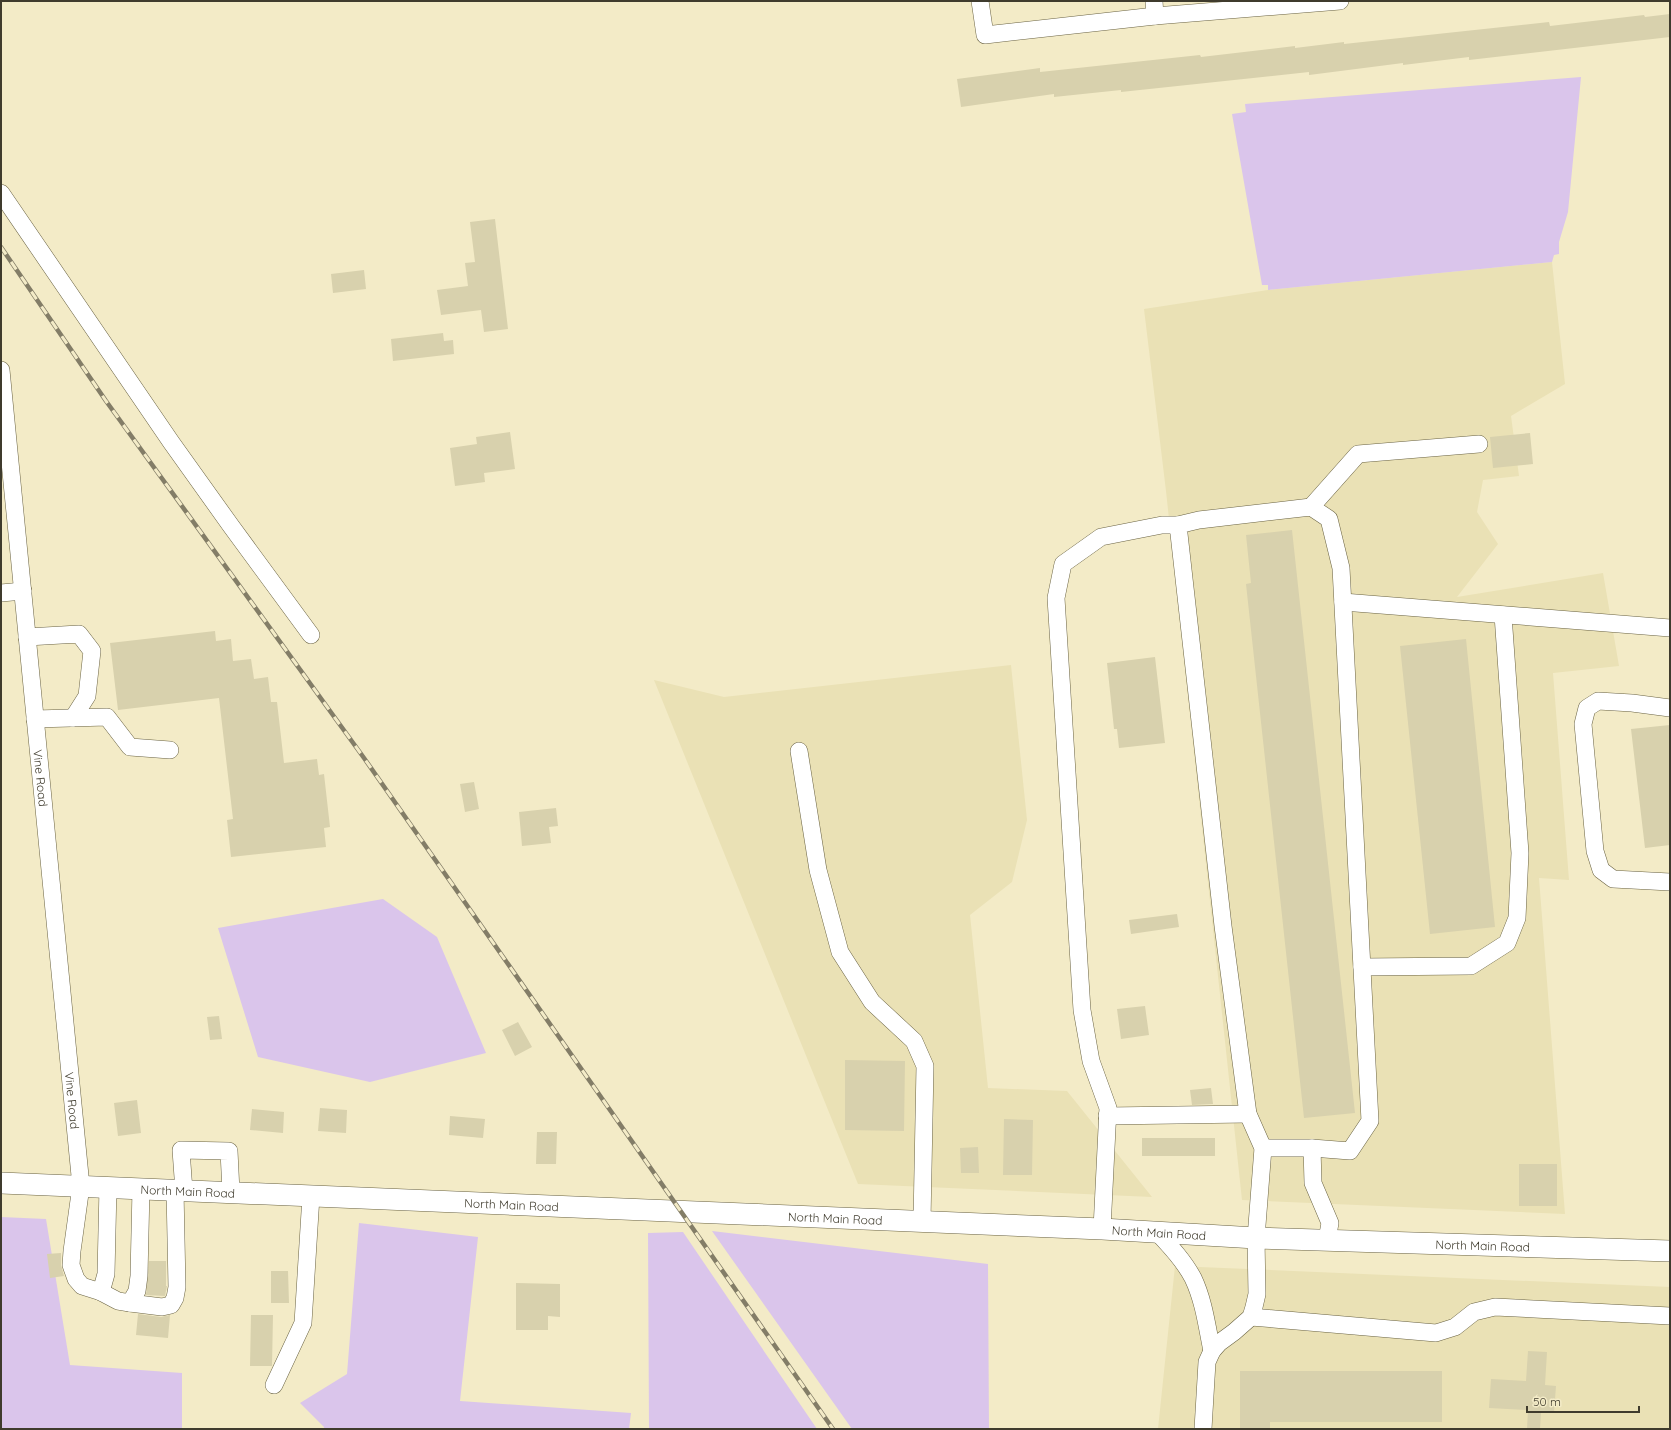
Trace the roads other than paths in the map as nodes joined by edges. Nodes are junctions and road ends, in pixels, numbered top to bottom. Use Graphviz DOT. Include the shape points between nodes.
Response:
graph roads {
  1 [pos="980,1"];
  2 [pos="1335,1"];
  3 [pos="1340,1"];
  4 [pos="1155,9"];
  5 [pos="1,193"];
  6 [pos="1,370"];
  7 [pos="1479,444"];
  8 [pos="1311,507"];
  9 [pos="1178,525"];
  10 [pos="23,592"];
  11 [pos="1,593"];
  12 [pos="1343,602"];
  13 [pos="1503,615"];
  14 [pos="1670,628"];
  15 [pos="312,635"];
  16 [pos="27,637"];
  17 [pos="1670,708"];
  18 [pos="73,718"];
  19 [pos="35,719"];
  20 [pos="170,750"];
  21 [pos="799,751"];
  22 [pos="1670,882"];
  23 [pos="1362,967"];
  24 [pos="1248,1114"];
  25 [pos="1107,1116"];
  26 [pos="1263,1148"];
  27 [pos="1312,1148"];
  28 [pos="1,1183"];
  29 [pos="81,1186"];
  30 [pos="108,1187"];
  31 [pos="141,1189"];
  32 [pos="180,1190"];
  33 [pos="232,1192"];
  34 [pos="311,1196"];
  35 [pos="922,1221"];
  36 [pos="1102,1229"];
  37 [pos="1156,1232"];
  38 [pos="1256,1238"];
  39 [pos="1327,1240"];
  40 [pos="1670,1251"];
  41 [pos="101,1292"];
  42 [pos="130,1303"];
  43 [pos="1670,1316"];
  44 [pos="1251,1317"];
  45 [pos="1212,1351"];
  46 [pos="274,1385"];
  47 [pos="1203,1429"];
  1 -- 4 [label="street" via="985,35"];
  2 -- 3 [label="street"];
  2 -- 4 [label="street"];
  5 -- 15 [label="street" via="171,442"];
  6 -- 10 [label="street, Vine Road"];
  7 -- 8 [label="street" via="1358,454"];
  8 -- 9 [label="street" via="1199,520"];
  8 -- 12 [label="street" via="1329,519 1341,568"];
  9 -- 24 [label="street" via="1223,926"];
  9 -- 25 [label="street" via="1162,525 1101,536 1063,564 1056,598 1082,1010 1091,1061 1108,1108"];
  10 -- 11 [label="street"];
  10 -- 16 [label="street, Vine Road"];
  12 -- 13 [label="street"];
  12 -- 23 [label="street"];
  13 -- 14 [label="street"];
  13 -- 23 [label="street" via="1520,854 1517,918 1507,943 1471,966"];
  16 -- 18 [label="street" via="79,634 92,651 87,696"];
  16 -- 19 [label="street, Vine Road"];
  17 -- 22 [label="street" via="1632,702 1598,701 1587,708 1583,724 1595,851 1601,870 1613,879"];
  18 -- 19 [label="street"];
  18 -- 20 [label="street" via="107,717 130,747"];
  19 -- 29 [label="street, Vine Road"];
  21 -- 35 [label="street" via="818,870 840,952 872,1002 914,1041 925,1066"];
  23 -- 27 [label="street" via="1370,1120 1350,1151"];
  24 -- 25 [label="street"];
  24 -- 26 [label="street"];
  25 -- 36 [label="street"];
  26 -- 27 [label="street"];
  26 -- 38 [label="street"];
  27 -- 39 [label="street" via="1312,1183 1330,1223"];
  28 -- 29 [label="main road, North Main Road"];
  29 -- 30 [label="main road, North Main Road"];
  29 -- 41 [label="street, Vine Road" via="71,1265 76,1279 82,1286"];
  30 -- 31 [label="main road, North Main Road"];
  30 -- 41 [label="street" via="106,1274"];
  31 -- 32 [label="main road, North Main Road"];
  31 -- 42 [label="street" via="139,1276 137,1291"];
  32 -- 33 [label="main road, North Main Road"];
  32 -- 33 [label="street, Vine Road" via="181,1150 229,1151"];
  32 -- 42 [label="street, Vine Road" via="175,1298 171,1305 162,1307"];
  33 -- 34 [label="main road, North Main Road"];
  34 -- 35 [label="main road, North Main Road"];
  34 -- 46 [label="street" via="303,1323"];
  35 -- 36 [label="main road, North Main Road"];
  36 -- 37 [label="main road, North Main Road"];
  37 -- 38 [label="main road, North Main Road"];
  37 -- 45 [label="street" via="1183,1261 1193,1279 1204,1311"];
  38 -- 39 [label="main road, North Main Road"];
  38 -- 44 [label="street" via="1257,1294"];
  39 -- 40 [label="main road, North Main Road"];
  41 -- 42 [label="street, Vine Road" via="118,1301"];
  43 -- 44 [label="street" via="1495,1307 1474,1312 1455,1327 1436,1333"];
  44 -- 45 [label="street"];
  45 -- 47 [label="street" via="1207,1362"];
}
